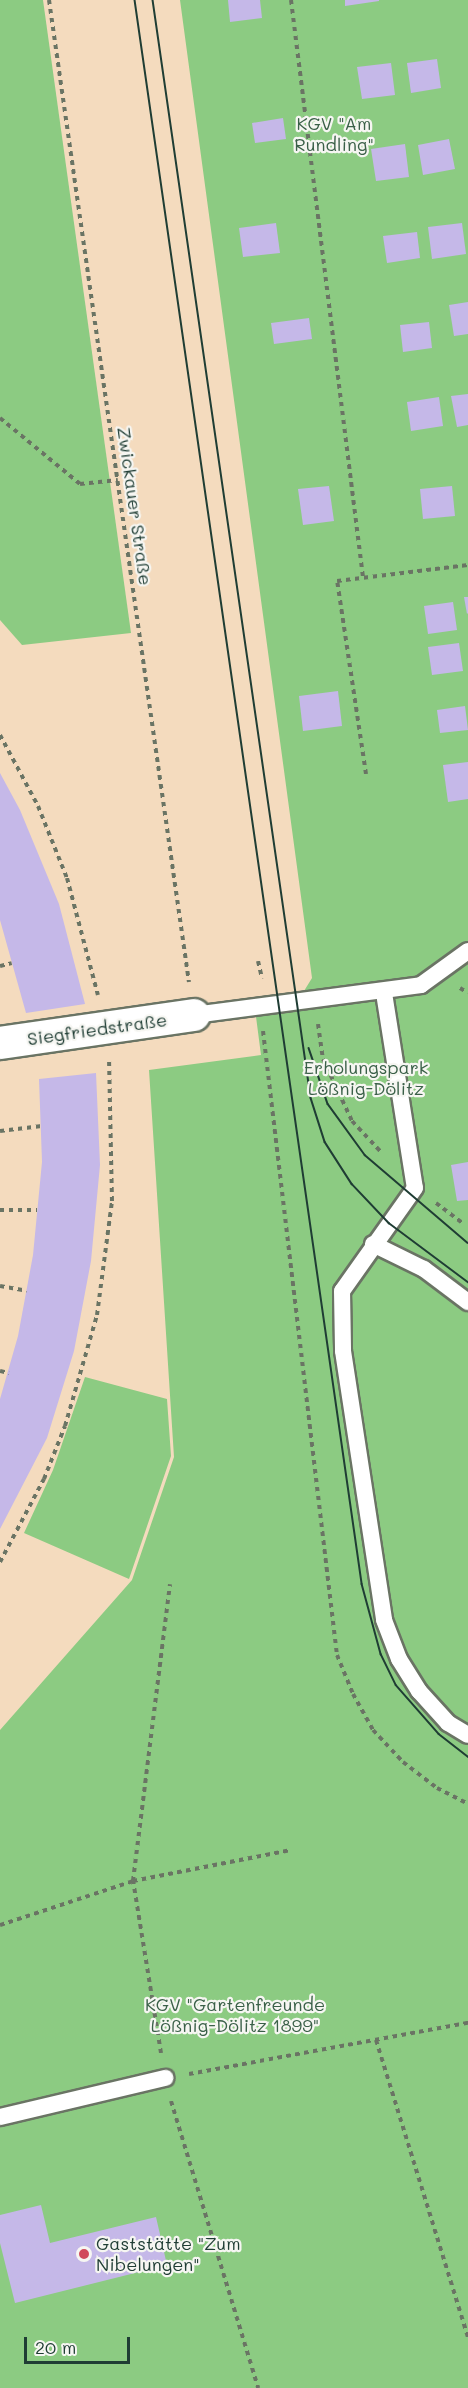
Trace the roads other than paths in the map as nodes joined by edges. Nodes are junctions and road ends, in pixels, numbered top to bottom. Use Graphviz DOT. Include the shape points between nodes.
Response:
graph roads {
  1 [pos="468,951"];
  2 [pos="384,993"];
  3 [pos="194,1016"];
  4 [pos="0,1043"];
  5 [pos="373,1244"];
  6 [pos="468,1302"];
  7 [pos="468,1736"];
  8 [pos="165,2078"];
  9 [pos="0,2117"];
  1 -- 2 [label="lane" via="421,986"];
  2 -- 3 [label="lane"];
  2 -- 5 [label="lane" via="415,1188"];
  3 -- 4 [label="street, Siegfriedstraße"];
  5 -- 6 [label="lane" via="424,1269"];
  5 -- 7 [label="lane" via="342,1291 343,1351 384,1620 399,1659 418,1691 448,1723"];
  8 -- 9 [label="lane"];
}
